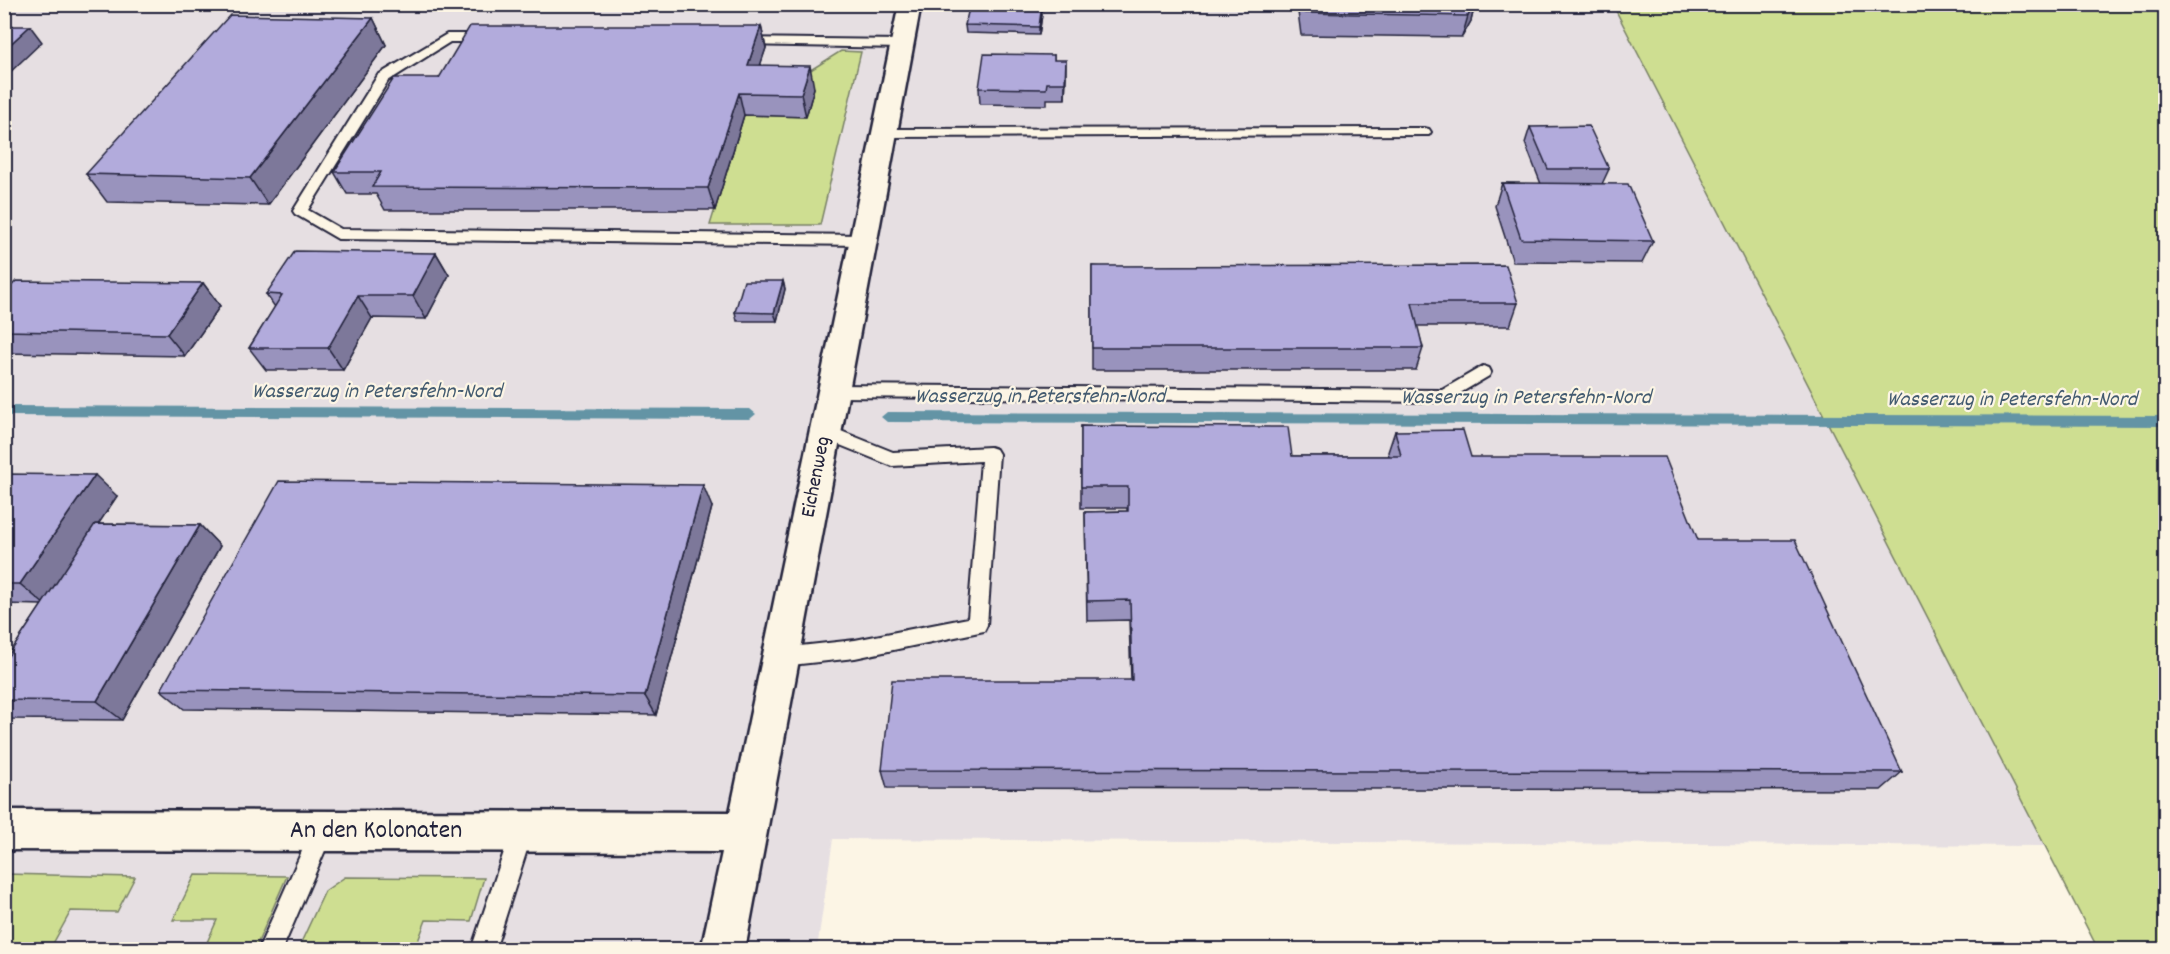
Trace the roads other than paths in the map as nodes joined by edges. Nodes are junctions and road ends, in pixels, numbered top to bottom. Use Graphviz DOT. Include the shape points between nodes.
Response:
graph roads {
  1 [pos="910,4"];
  2 [pos="495,39"];
  3 [pos="722,42"];
  4 [pos="902,44"];
  5 [pos="1424,132"];
  6 [pos="885,133"];
  7 [pos="864,240"];
  8 [pos="1483,372"];
  9 [pos="834,391"];
  10 [pos="826,432"];
  11 [pos="782,657"];
  12 [pos="4,830"];
  13 [pos="522,831"];
  14 [pos="322,832"];
  15 [pos="747,832"];
  16 [pos="270,950"];
  17 [pos="483,950"];
  18 [pos="723,950"];
  1 -- 4 [label="street, Eichenweg"];
  2 -- 7 [label="lane" via="447,38 383,78 300,211 338,234"];
  3 -- 4 [label="lane"];
  4 -- 6 [label="street, Eichenweg"];
  5 -- 6 [label="lane"];
  6 -- 7 [label="street, Eichenweg"];
  7 -- 9 [label="street, Eichenweg"];
  8 -- 9 [label="lane" via="1445,396"];
  9 -- 10 [label="street, Eichenweg"];
  10 -- 11 [label="street, Eichenweg"];
  10 -- 11 [label="lane" via="892,459 990,454 977,625 855,649"];
  11 -- 15 [label="street, Eichenweg"];
  12 -- 14 [label="street, An den Kolonaten"];
  13 -- 14 [label="street, An den Kolonaten"];
  13 -- 15 [label="street, An den Kolonaten"];
  13 -- 17 [label="lane"];
  14 -- 16 [label="lane"];
  15 -- 18 [label="street, Eichenweg"];
}
